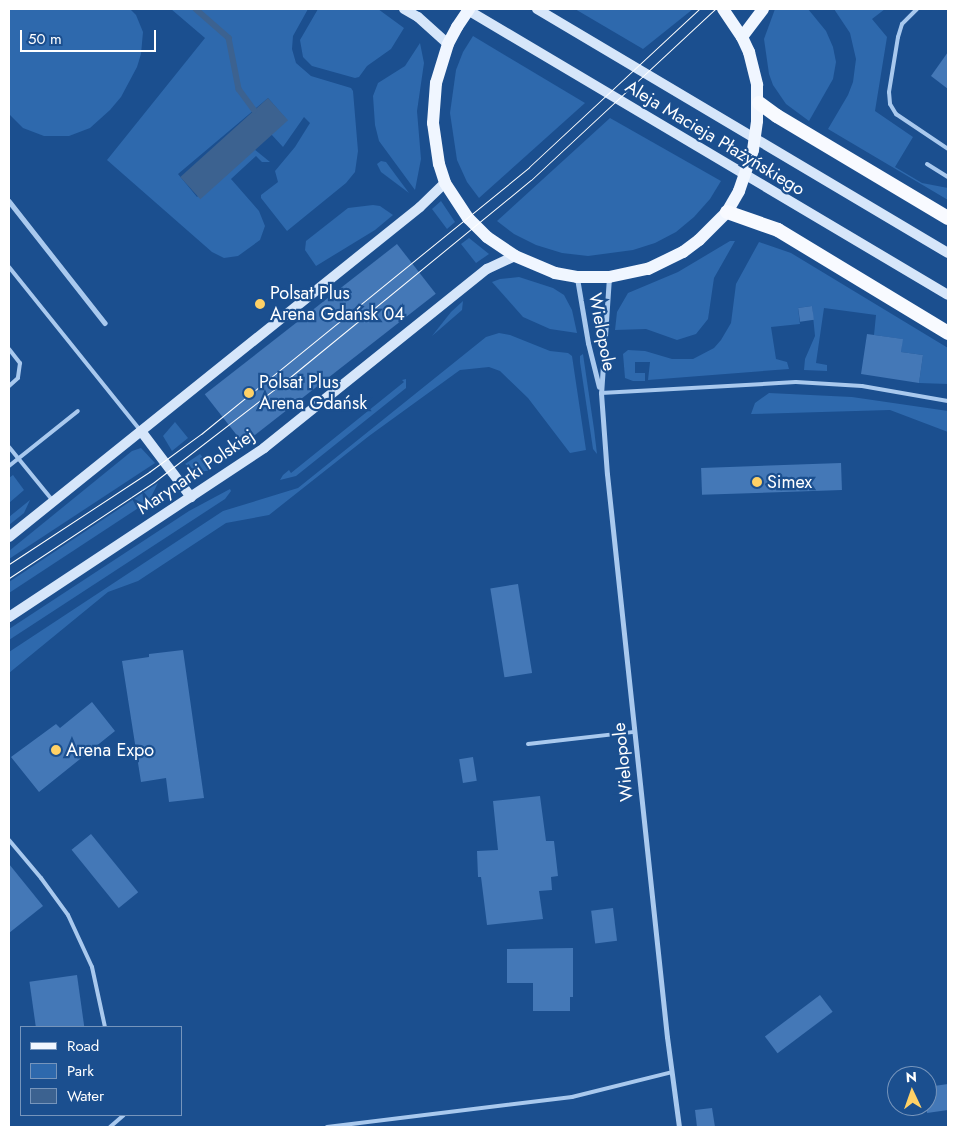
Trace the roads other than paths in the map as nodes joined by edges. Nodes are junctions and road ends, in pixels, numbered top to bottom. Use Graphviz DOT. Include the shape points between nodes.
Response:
graph roads {
  1 [pos="404,9"];
  2 [pos="467,9"];
  3 [pos="537,9"];
  4 [pos="723,9"];
  5 [pos="763,9"];
  6 [pos="917,9"];
  7 [pos="742,37"];
  8 [pos="448,44"];
  9 [pos="759,103"];
  10 [pos="948,149"];
  11 [pos="927,164"];
  12 [pos="948,177"];
  13 [pos="445,183"];
  14 [pos="9,201"];
  15 [pos="727,212"];
  16 [pos="948,218"];
  17 [pos="948,252"];
  18 [pos="515,256"];
  19 [pos="9,267"];
  20 [pos="577,277"];
  21 [pos="609,277"];
  22 [pos="948,295"];
  23 [pos="104,323"];
  24 [pos="948,333"];
  25 [pos="9,349"];
  26 [pos="9,386"];
  27 [pos="600,393"];
  28 [pos="948,401"];
  29 [pos="78,411"];
  30 [pos="141,431"];
  31 [pos="9,447"];
  32 [pos="18,458"];
  33 [pos="9,466"];
  34 [pos="191,498"];
  35 [pos="53,501"];
  36 [pos="9,537"];
  37 [pos="9,617"];
  38 [pos="634,732"];
  39 [pos="528,744"];
  40 [pos="9,840"];
  41 [pos="105,1026"];
  42 [pos="672,1072"];
  43 [pos="123,1116"];
  44 [pos="110,1127"];
  45 [pos="328,1127"];
  46 [pos="679,1127"];
  1 -- 8 [label="main road"];
  2 -- 8 [label="main road, bridge"];
  2 -- 22 [label="main road, Aleja Macieja Płażyńskiego"];
  3 -- 17 [label="main road, Aleja Macieja Płażyńskiego"];
  4 -- 7 [label="main road"];
  5 -- 7 [label="main road"];
  6 -- 10 [label="lane" via="902,24 898,37 890,104 896,114"];
  7 -- 9 [label="main road" via="754,69"];
  8 -- 13 [label="main road" via="436,83 434,103 435,144"];
  9 -- 15 [label="main road, bridge" via="753,150 739,192"];
  9 -- 16 [label="highway"];
  11 -- 12 [label="lane"];
  13 -- 18 [label="main road" via="475,226"];
  13 -- 30 [label="main road" via="420,207"];
  14 -- 23 [label="street"];
  15 -- 21 [label="main road" via="699,240 666,261 648,269"];
  15 -- 24 [label="highway" via="778,230"];
  18 -- 20 [label="main road" via="555,273"];
  18 -- 34 [label="main road, Marynarki Polskiej" via="488,270 264,448"];
  19 -- 30 [label="lane"];
  20 -- 21 [label="main road"];
  20 -- 27 [label="street, Wielopole"];
  21 -- 27 [label="street, Wielopole"];
  25 -- 26 [label="lane" via="20,363 18,378"];
  27 -- 28 [label="lane" via="796,382 862,386"];
  27 -- 38 [label="street, Wielopole"];
  29 -- 32 [label="lane"];
  30 -- 34 [label="main road"];
  30 -- 35 [label="main road"];
  31 -- 32 [label="lane"];
  32 -- 33 [label="lane"];
  32 -- 35 [label="lane"];
  34 -- 37 [label="main road, Marynarki Polskiej"];
  35 -- 36 [label="main road"];
  38 -- 39 [label="lane"];
  38 -- 42 [label="street, Wielopole"];
  40 -- 41 [label="lane" via="68,915 92,967"];
  42 -- 45 [label="lane" via="572,1097"];
  42 -- 46 [label="street, Wielopole"];
  43 -- 44 [label="lane"];
}
